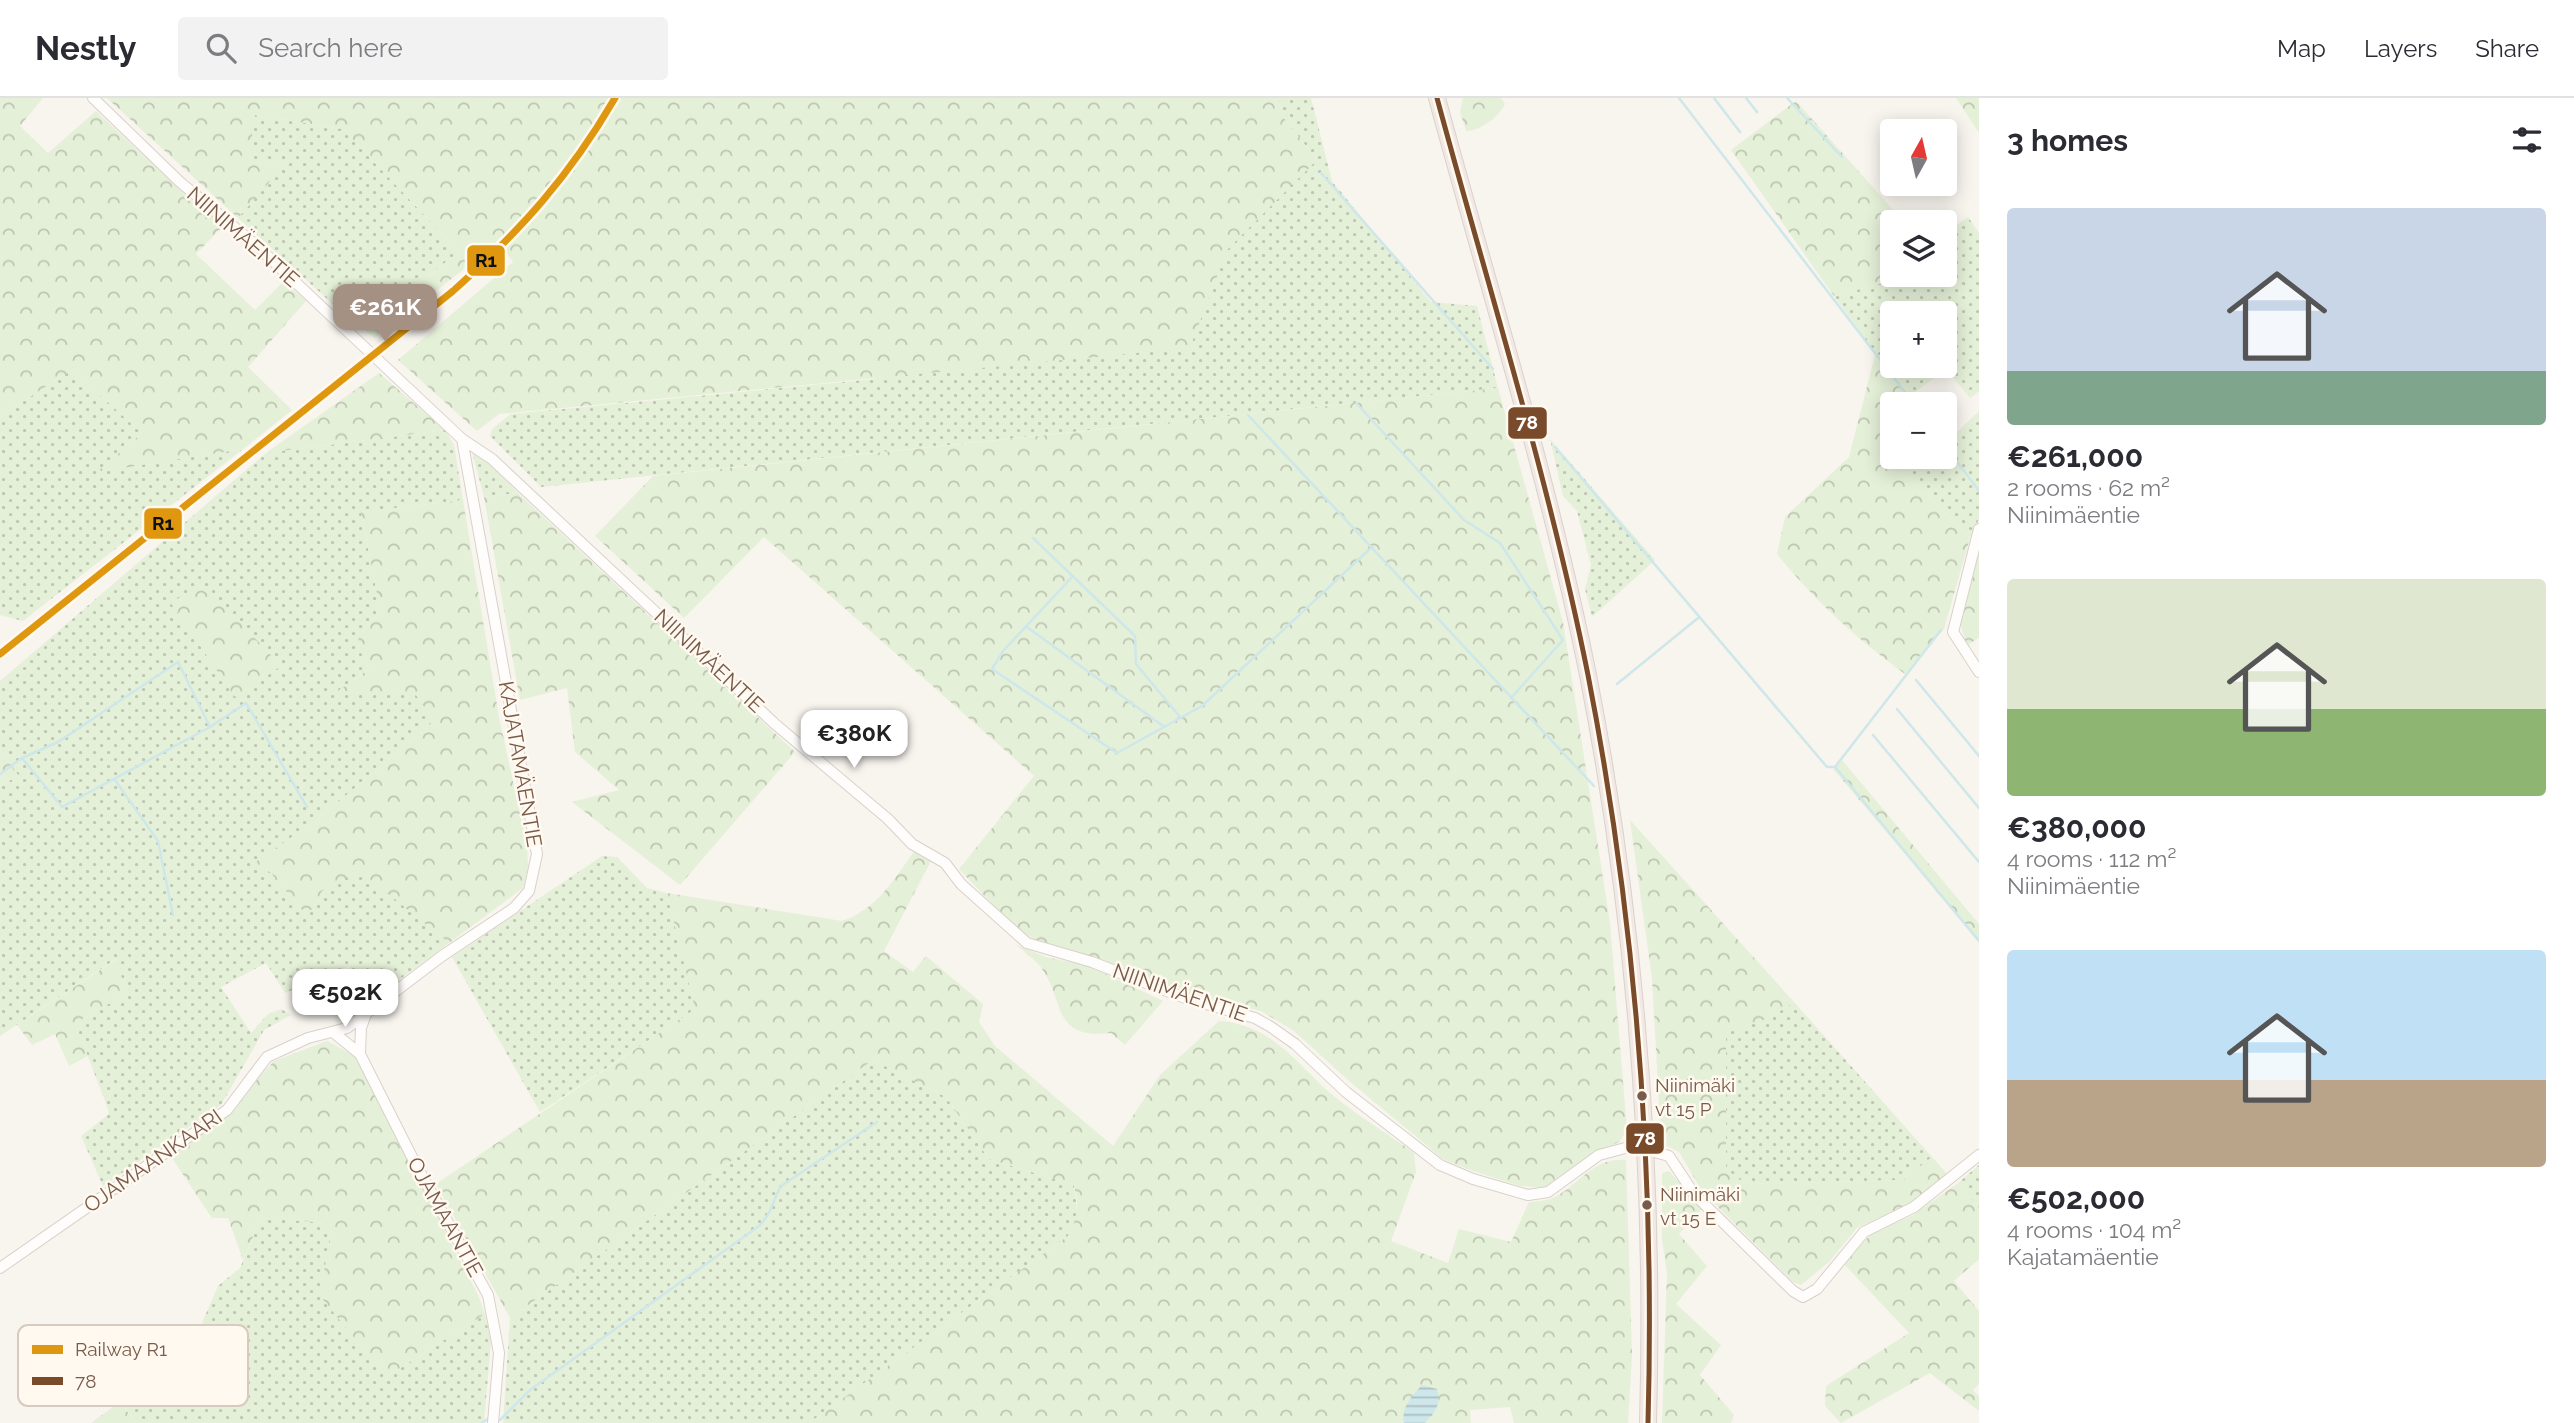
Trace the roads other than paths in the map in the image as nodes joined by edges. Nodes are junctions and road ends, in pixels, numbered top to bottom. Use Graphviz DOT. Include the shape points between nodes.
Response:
graph roads {
  1 [pos="93,98"];
  2 [pos="1437,98"];
  3 [pos="461,439"];
  4 [pos="1979,529"];
  5 [pos="1979,672"];
  6 [pos="367,1011"];
  7 [pos="333,1032"];
  8 [pos="360,1054"];
  9 [pos="1647,1148"];
  10 [pos="1979,1155"];
  11 [pos="0,1268"];
  12 [pos="493,1423"];
  13 [pos="1648,1423"];
  1 -- 3 [label="street, NIINIMÄENTIE"];
  2 -- 9 [label="highway" via="1559,542 1587,673 1624,903"];
  3 -- 6 [label="street, KAJATAMÄENTIE" via="537,853 536,871 529,891 514,908"];
  3 -- 9 [label="street, NIINIMÄENTIE" via="492,460 775,724 912,844 945,863 961,884 1027,943 1092,962 1224,1012 1255,1018 1277,1030 1346,1092 1440,1165 1473,1179 1528,1195 1548,1192 1599,1155 1629,1147"];
  4 -- 5 [label="street" via="1953,632"];
  6 -- 7 [label="street, KAJATAMÄENTIE" via="347,1028"];
  6 -- 8 [label="street"];
  7 -- 8 [label="street, OJAMAANTIE"];
  7 -- 11 [label="street, OJAMAANKAARI" via="296,1042 267,1058 227,1110"];
  8 -- 12 [label="street, OJAMAANTIE" via="488,1295 499,1353"];
  9 -- 10 [label="street" via="1669,1156 1694,1194 1802,1297 1817,1289 1864,1232 1914,1208"];
  9 -- 13 [label="highway"];
}
